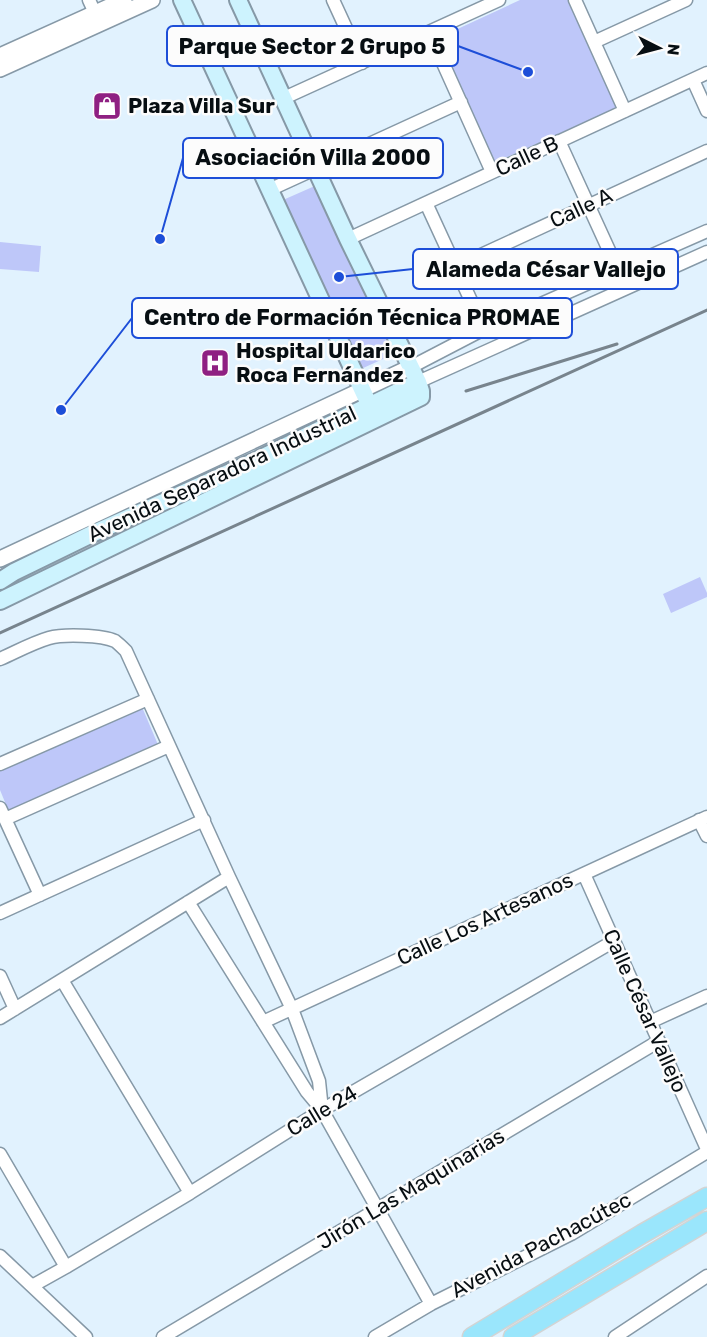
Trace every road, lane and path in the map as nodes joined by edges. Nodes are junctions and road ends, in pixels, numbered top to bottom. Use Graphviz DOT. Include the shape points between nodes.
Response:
graph roads {
  1 [pos="124,0"];
  2 [pos="152,0"];
  3 [pos="182,0"];
  4 [pos="238,0"];
  5 [pos="333,0"];
  6 [pos="575,0"];
  7 [pos="686,0"];
  8 [pos="496,1"];
  9 [pos="92,7"];
  10 [pos="429,32"];
  11 [pos="594,42"];
  12 [pos="0,56"];
  13 [pos="362,63"];
  14 [pos="0,69"];
  15 [pos="707,74"];
  16 [pos="693,80"];
  17 [pos="284,98"];
  18 [pos="461,102"];
  19 [pos="625,111"];
  20 [pos="707,111"];
  21 [pos="559,141"];
  22 [pos="707,151"];
  23 [pos="317,168"];
  24 [pos="492,172"];
  25 [pos="269,190"];
  26 [pos="426,202"];
  27 [pos="587,205"];
  28 [pos="707,231"];
  29 [pos="348,238"];
  30 [pos="707,252"];
  31 [pos="455,267"];
  32 [pos="618,270"];
  33 [pos="484,329"];
  34 [pos="416,382"];
  35 [pos="362,390"];
  36 [pos="372,412"];
  37 [pos="0,559"];
  38 [pos="0,580"];
  39 [pos="0,601"];
  40 [pos="0,659"];
  41 [pos="148,699"];
  42 [pos="169,746"];
  43 [pos="0,764"];
  44 [pos="202,817"];
  45 [pos="703,818"];
  46 [pos="3,820"];
  47 [pos="707,836"];
  48 [pos="584,874"];
  49 [pos="229,877"];
  50 [pos="38,892"];
  51 [pos="188,902"];
  52 [pos="0,906"];
  53 [pos="0,913"];
  54 [pos="614,941"];
  55 [pos="0,976"];
  56 [pos="62,980"];
  57 [pos="707,996"];
  58 [pos="15,1009"];
  59 [pos="292,1009"];
  60 [pos="0,1018"];
  61 [pos="263,1022"];
  62 [pos="650,1022"];
  63 [pos="659,1041"];
  64 [pos="322,1110"];
  65 [pos="707,1150"];
  66 [pos="0,1154"];
  67 [pos="190,1193"];
  68 [pos="707,1197"];
  69 [pos="378,1209"];
  70 [pos="707,1221"];
  71 [pos="0,1256"];
  72 [pos="66,1267"];
  73 [pos="579,1272"];
  74 [pos="707,1276"];
  75 [pos="32,1286"];
  76 [pos="590,1291"];
  77 [pos="431,1304"];
  78 [pos="86,1337"];
  79 [pos="163,1337"];
  80 [pos="375,1337"];
  81 [pos="472,1337"];
  82 [pos="513,1337"];
  83 [pos="615,1337"];
  1 -- 9 [label="street"];
  2 -- 14 [label="street"];
  3 -- 25 [label="main road"];
  4 -- 17 [label="main road"];
  5 -- 13 [label="street"];
  6 -- 11 [label="street"];
  7 -- 11 [label="street"];
  8 -- 10 [label="street"];
  9 -- 12 [label="street"];
  10 -- 13 [label="street"];
  10 -- 18 [label="street"];
  11 -- 19 [label="street"];
  13 -- 17 [label="street"];
  15 -- 16 [label="street, Calle B"];
  16 -- 19 [label="street, Calle B"];
  16 -- 20 [label="street"];
  17 -- 23 [label="main road"];
  18 -- 23 [label="street"];
  18 -- 24 [label="street"];
  19 -- 21 [label="street, Calle B"];
  21 -- 24 [label="street, Calle B"];
  21 -- 27 [label="street"];
  22 -- 27 [label="street, Calle A"];
  23 -- 25 [label="street"];
  23 -- 29 [label="main road"];
  24 -- 26 [label="street, Calle B"];
  25 -- 35 [label="main road"];
  26 -- 29 [label="street, Calle B"];
  26 -- 31 [label="street"];
  27 -- 31 [label="street, Calle A"];
  27 -- 32 [label="street"];
  28 -- 32 [label="street, Avenida Separadora Industrial"];
  29 -- 34 [label="main road"];
  30 -- 34 [label="street, Avenida Separadora Industrial"];
  31 -- 33 [label="street"];
  32 -- 33 [label="street, Avenida Separadora Industrial"];
  33 -- 34 [label="street, Avenida Separadora Industrial"];
  34 -- 35 [label="street, Avenida Separadora Industrial"];
  34 -- 36 [label="main road, Avenida Separadora Industrial"];
  35 -- 36 [label="main road"];
  35 -- 37 [label="street, Avenida Separadora Industrial"];
  36 -- 38 [label="main road, Avenida Separadora Industrial" via="94,533"];
  36 -- 39 [label="main road, Avenida Separadora Industrial"];
  40 -- 41 [label="street" via="67,635 113,640 126,651"];
  41 -- 42 [label="street"];
  41 -- 43 [label="street"];
  42 -- 44 [label="street"];
  42 -- 46 [label="street"];
  44 -- 49 [label="street"];
  44 -- 50 [label="street"];
  45 -- 47 [label="street"];
  45 -- 48 [label="street, Calle Los Artesanos"];
  46 -- 50 [label="street"];
  48 -- 54 [label="street, Calle César Vallejo"];
  48 -- 59 [label="street, Calle Los Artesanos"];
  49 -- 51 [label="street"];
  49 -- 59 [label="street"];
  50 -- 52 [label="street"];
  50 -- 53 [label="street"];
  51 -- 56 [label="street"];
  51 -- 61 [label="street"];
  54 -- 62 [label="street, Calle César Vallejo"];
  54 -- 64 [label="street, Calle 24"];
  55 -- 58 [label="street"];
  56 -- 58 [label="street"];
  56 -- 67 [label="street"];
  57 -- 62 [label="street"];
  58 -- 60 [label="street"];
  59 -- 61 [label="street, Calle Los Artesanos"];
  59 -- 64 [label="street" via="319,1081"];
  61 -- 64 [label="street"];
  62 -- 63 [label="street, Calle César Vallejo"];
  63 -- 65 [label="street, Calle César Vallejo"];
  63 -- 69 [label="street, Jirón Las Maquinarias"];
  64 -- 67 [label="street, Calle 24"];
  64 -- 69 [label="street"];
  65 -- 77 [label="street, Avenida Pachacútec" via="571,1234"];
  66 -- 72 [label="street"];
  67 -- 72 [label="street, Calle 24"];
  68 -- 73 [label="main road, Avenida Pachacútec"];
  69 -- 77 [label="street"];
  69 -- 79 [label="street, Jirón Las Maquinarias"];
  70 -- 76 [label="main road"];
  71 -- 75 [label="street"];
  72 -- 75 [label="street, Calle 24"];
  73 -- 76 [label="main road"];
  73 -- 81 [label="main road, Avenida Pachacútec"];
  74 -- 83 [label="street"];
  75 -- 78 [label="street"];
  76 -- 82 [label="main road"];
  77 -- 80 [label="street, Avenida Pachacútec"];
}
